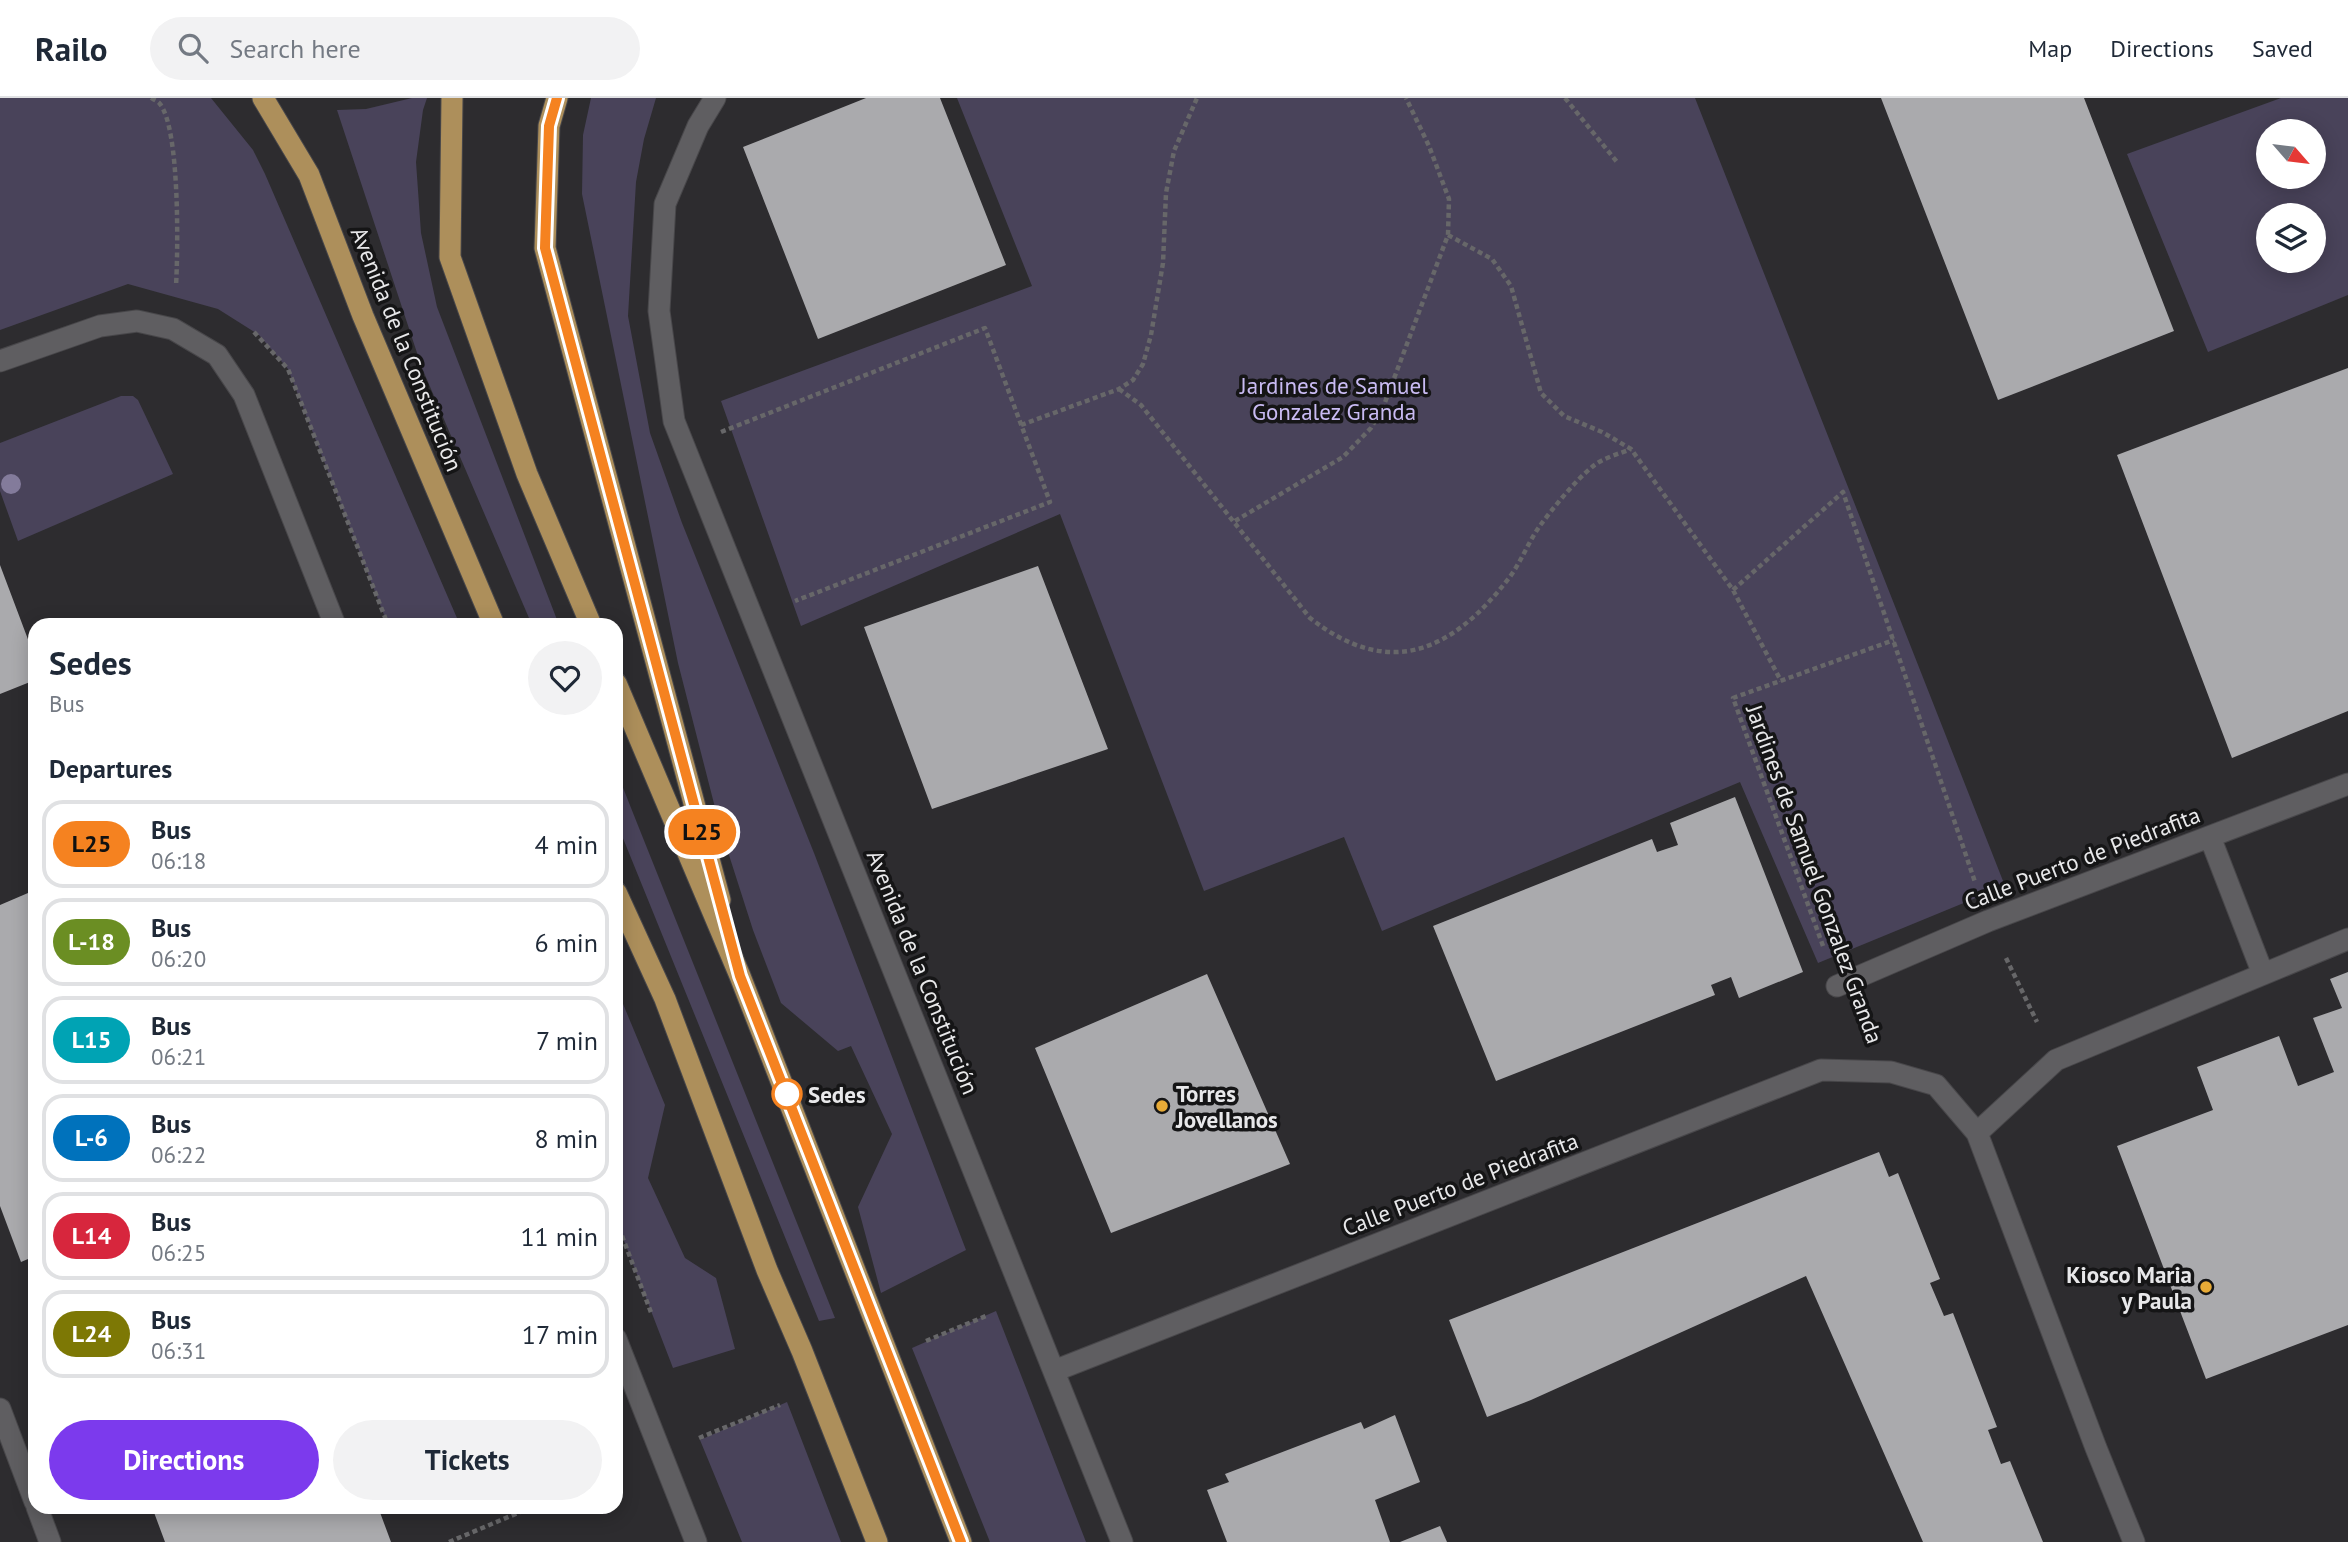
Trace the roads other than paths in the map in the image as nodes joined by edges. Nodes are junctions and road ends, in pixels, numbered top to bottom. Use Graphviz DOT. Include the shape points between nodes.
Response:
graph roads {
  1 [pos="263,98"];
  2 [pos="452,98"];
  3 [pos="557,98"];
  4 [pos="715,98"];
  5 [pos="0,361"];
  6 [pos="332,618"];
  7 [pos="491,618"];
  8 [pos="588,618"];
  9 [pos="623,700"];
  10 [pos="2348,784"];
  11 [pos="2210,837"];
  12 [pos="623,907"];
  13 [pos="2348,939"];
  14 [pos="2263,974"];
  15 [pos="740,976"];
  16 [pos="1837,986"];
  17 [pos="1977,1133"];
  18 [pos="623,1357"];
  19 [pos="1054,1371"];
  20 [pos="0,1409"];
  21 [pos="28,1483"];
  22 [pos="40,1514"];
  23 [pos="50,1542"];
  24 [pos="696,1542"];
  25 [pos="877,1542"];
  26 [pos="961,1542"];
  27 [pos="1122,1542"];
  28 [pos="2134,1542"];
  1 -- 7 [label="main road, Avenida de la Constitución" via="310,175 363,316"];
  2 -- 8 [label="main road" via="450,257 527,474"];
  3 -- 15 [label="main road" via="549,126 545,248"];
  4 -- 19 [label="street, Avenida de la Constitución" via="665,204 659,312 674,421"];
  5 -- 6 [label="street" via="100,326 137,321 173,329 217,355 244,396"];
  9 -- 15 [label="main road"];
  10 -- 11 [label="street, Calle Puerto de Piedrafita"];
  11 -- 14 [label="street"];
  11 -- 16 [label="street, Calle Puerto de Piedrafita" via="1988,921"];
  12 -- 25 [label="main road" via="665,999 767,1270"];
  13 -- 14 [label="street"];
  14 -- 17 [label="street" via="2056,1060"];
  15 -- 26 [label="main road"];
  17 -- 19 [label="street, Calle Puerto de Piedrafita" via="1936,1085 1891,1072 1821,1070"];
  17 -- 28 [label="street, Calle Puerto de Piedrafita"];
  18 -- 24 [label="street"];
  19 -- 27 [label="street, Avenida de la Constitución"];
  20 -- 21 [label="street"];
  22 -- 23 [label="street"];
}
